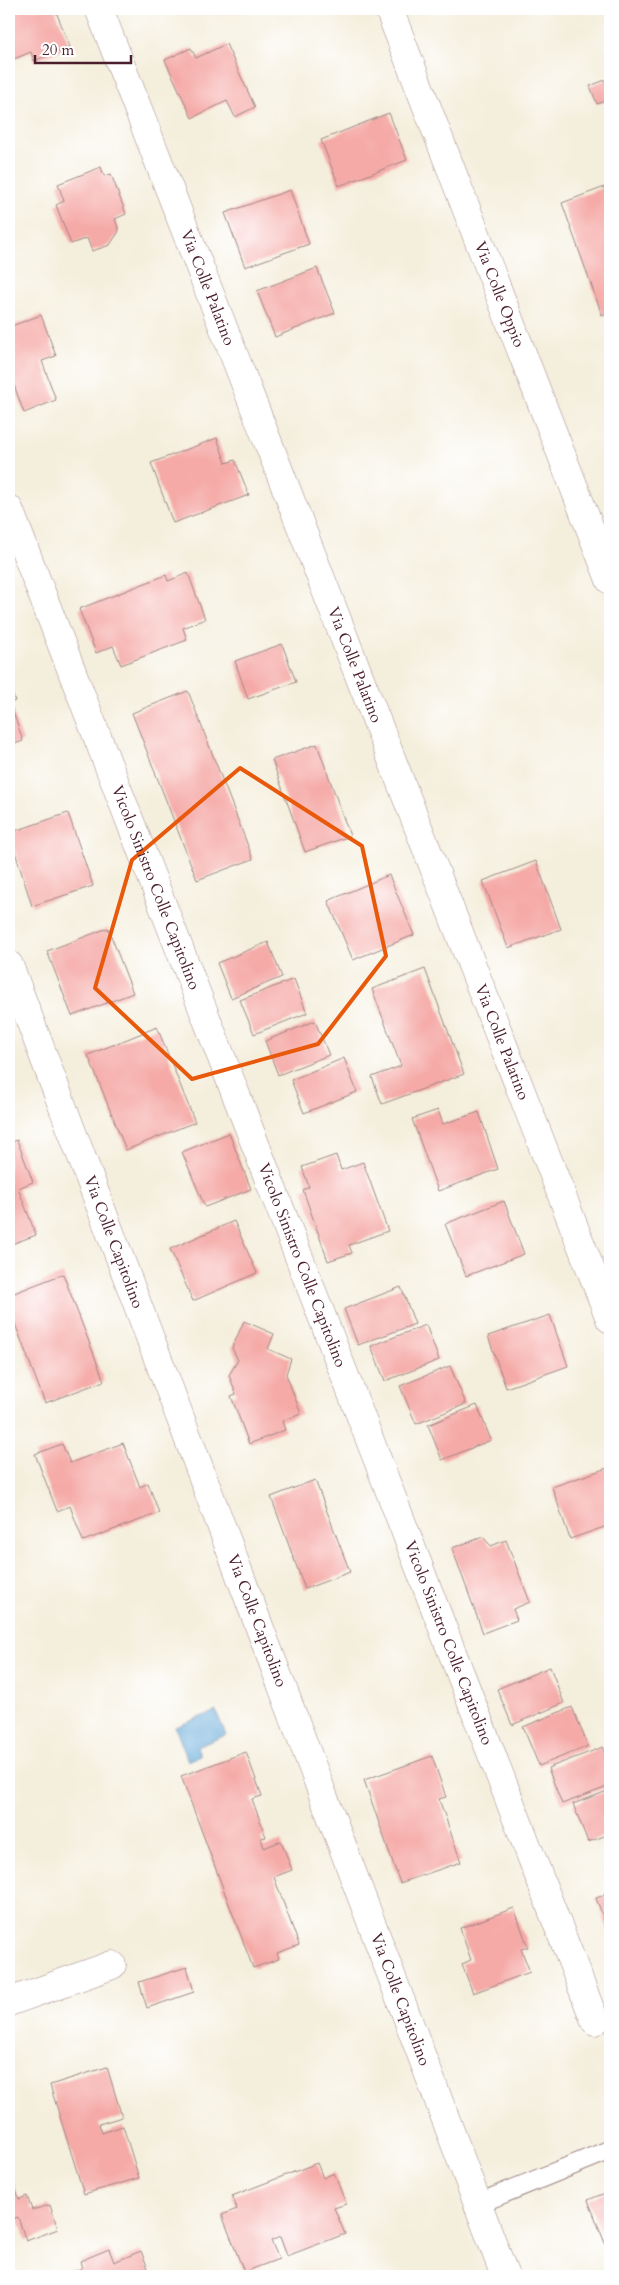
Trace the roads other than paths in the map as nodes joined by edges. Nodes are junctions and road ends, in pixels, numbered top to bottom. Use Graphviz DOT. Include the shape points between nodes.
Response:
graph roads {
  1 [pos="99,9"];
  2 [pos="389,9"];
  3 [pos="9,509"];
  4 [pos="610,580"];
  5 [pos="9,965"];
  6 [pos="610,1319"];
  7 [pos="112,1965"];
  8 [pos="9,2002"];
  9 [pos="595,2021"];
  10 [pos="610,2150"];
  11 [pos="477,2204"];
  12 [pos="505,2276"];
  1 -- 6 [label="street, Via Colle Palatino"];
  2 -- 4 [label="street, Via Colle Oppio"];
  3 -- 9 [label="street, Vicolo Sinistro Colle Capitolino"];
  5 -- 11 [label="street, Via Colle Capitolino"];
  7 -- 8 [label="street"];
  10 -- 11 [label="lane"];
  11 -- 12 [label="street, Via Colle Capitolino"];
}
